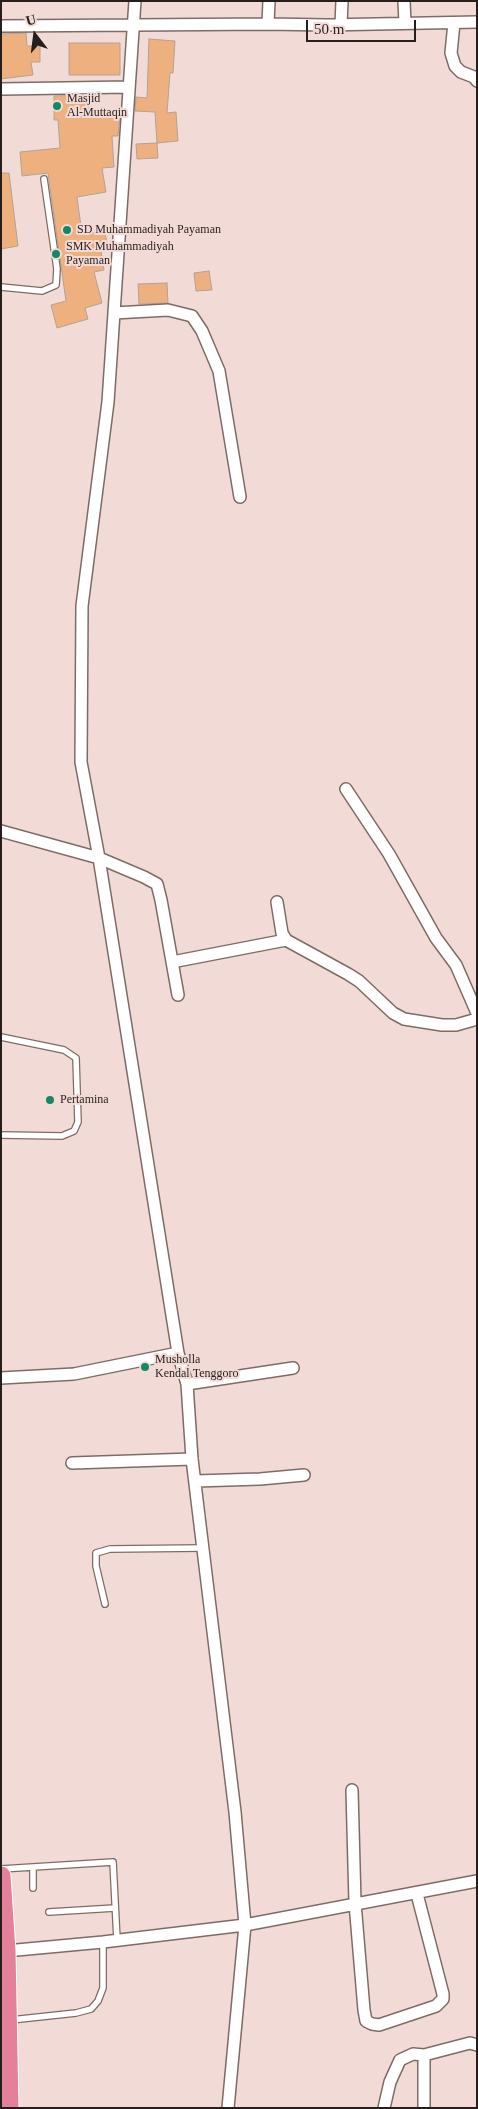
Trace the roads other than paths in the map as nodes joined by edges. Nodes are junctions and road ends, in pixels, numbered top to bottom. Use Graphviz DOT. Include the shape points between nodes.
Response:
graph roads {
  1 [pos="135,1"];
  2 [pos="268,1"];
  3 [pos="342,1"];
  4 [pos="404,1"];
  5 [pos="477,22"];
  6 [pos="405,23"];
  7 [pos="454,23"];
  8 [pos="268,24"];
  9 [pos="341,25"];
  10 [pos="1,26"];
  11 [pos="134,26"];
  12 [pos="477,81"];
  13 [pos="129,87"];
  14 [pos="1,89"];
  15 [pos="44,178"];
  16 [pos="1,287"];
  17 [pos="114,313"];
  18 [pos="240,497"];
  19 [pos="346,789"];
  20 [pos="1,831"];
  21 [pos="99,858"];
  22 [pos="277,902"];
  23 [pos="286,940"];
  24 [pos="172,962"];
  25 [pos="178,995"];
  26 [pos="477,1012"];
  27 [pos="477,1019"];
  28 [pos="1,1037"];
  29 [pos="1,1135"];
  30 [pos="178,1353"];
  31 [pos="293,1368"];
  32 [pos="1,1378"];
  33 [pos="187,1384"];
  34 [pos="192,1459"];
  35 [pos="72,1464"];
  36 [pos="304,1475"];
  37 [pos="196,1481"];
  38 [pos="204,1548"];
  39 [pos="105,1604"];
  40 [pos="352,1790"];
  41 [pos="33,1867"];
  42 [pos="1,1869"];
  43 [pos="1,1876"];
  44 [pos="477,1881"];
  45 [pos="33,1888"];
  46 [pos="417,1894"];
  47 [pos="355,1903"];
  48 [pos="115,1908"];
  49 [pos="50,1912"];
  50 [pos="245,1925"];
  51 [pos="117,1940"];
  52 [pos="103,1942"];
  53 [pos="6,1951"];
  54 [pos="6,2020"];
  55 [pos="477,2045"];
  56 [pos="424,2054"];
  57 [pos="9,2108"];
  58 [pos="228,2108"];
  59 [pos="384,2108"];
  60 [pos="424,2108"];
  1 -- 11 [label="street"];
  2 -- 8 [label="street"];
  3 -- 9 [label="street"];
  4 -- 6 [label="street"];
  5 -- 7 [label="street"];
  6 -- 7 [label="street"];
  6 -- 9 [label="street"];
  7 -- 12 [label="street" via="451,53 454,66"];
  8 -- 9 [label="street"];
  8 -- 11 [label="street"];
  10 -- 11 [label="street"];
  11 -- 13 [label="street"];
  13 -- 14 [label="street"];
  13 -- 17 [label="street"];
  15 -- 16 [label="lane" via="57,269 56,285 42,291"];
  17 -- 18 [label="street" via="168,310 192,316 219,371"];
  17 -- 21 [label="street" via="108,402 82,606 81,762"];
  19 -- 26 [label="street" via="389,854 436,938 456,965"];
  20 -- 21 [label="street"];
  21 -- 24 [label="street" via="157,884"];
  21 -- 30 [label="street"];
  22 -- 23 [label="street"];
  23 -- 24 [label="street"];
  23 -- 27 [label="street" via="348,974 392,1013 404,1019 456,1026"];
  24 -- 25 [label="street"];
  28 -- 29 [label="lane" via="64,1050 76,1058 78,1122 74,1131 62,1136"];
  30 -- 32 [label="street" via="74,1374"];
  30 -- 33 [label="street"];
  31 -- 33 [label="street"];
  33 -- 34 [label="street"];
  34 -- 35 [label="street"];
  34 -- 37 [label="street"];
  36 -- 37 [label="street"];
  37 -- 38 [label="street"];
  38 -- 39 [label="lane" via="110,1549 96,1553"];
  38 -- 50 [label="street"];
  40 -- 47 [label="street"];
  41 -- 42 [label="lane"];
  41 -- 45 [label="lane"];
  41 -- 48 [label="lane" via="112,1862"];
  43 -- 53 [label="highway"];
  44 -- 46 [label="street"];
  46 -- 47 [label="street"];
  46 -- 47 [label="street" via="443,1999 436,2006 379,2025 369,2023 364,2010"];
  47 -- 50 [label="street"];
  48 -- 49 [label="lane"];
  48 -- 51 [label="lane"];
  50 -- 51 [label="street"];
  50 -- 58 [label="street"];
  51 -- 52 [label="street"];
  52 -- 53 [label="street"];
  52 -- 54 [label="lane" via="103,1988 91,2009"];
  53 -- 54 [label="highway"];
  54 -- 57 [label="highway"];
  55 -- 56 [label="street" via="470,2043"];
  56 -- 59 [label="street" via="412,2054 400,2060 390,2082"];
  56 -- 60 [label="street"];
}
